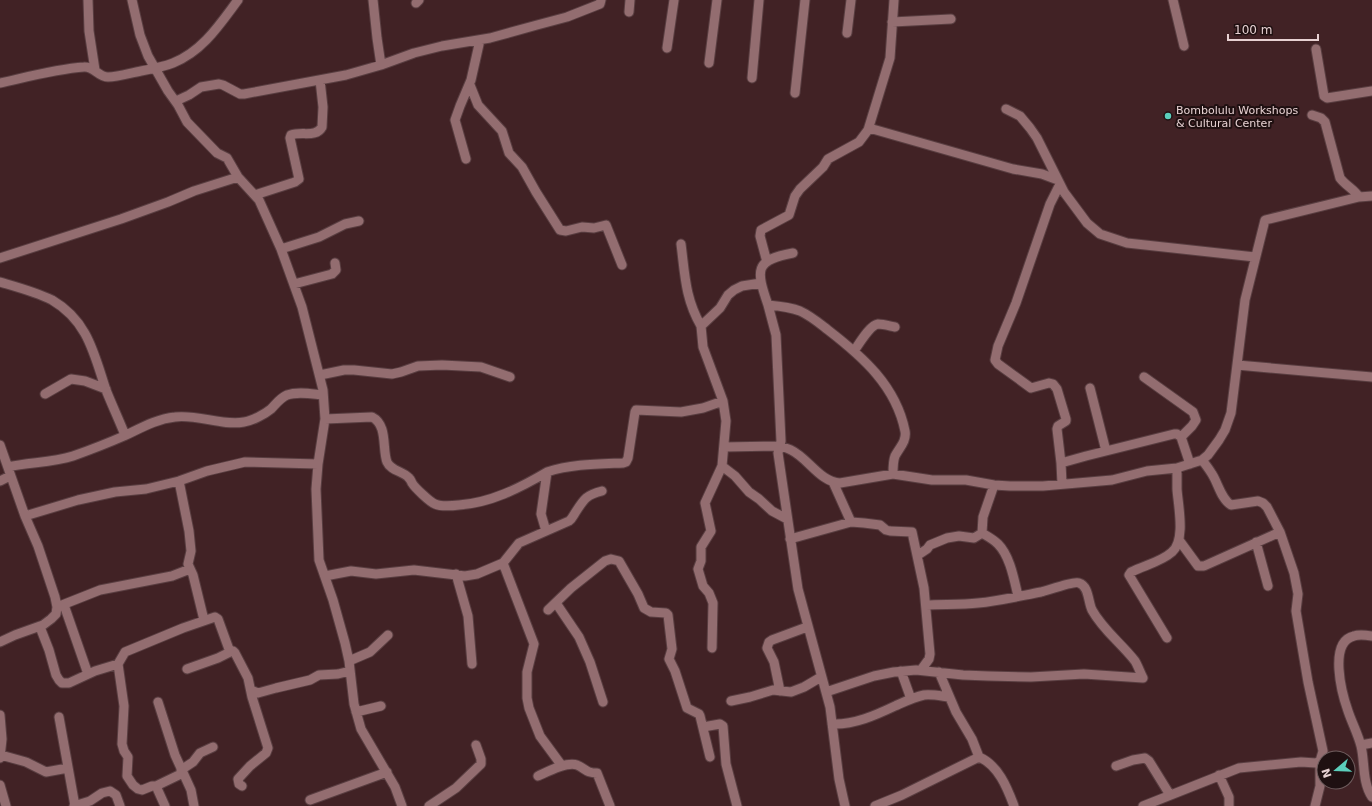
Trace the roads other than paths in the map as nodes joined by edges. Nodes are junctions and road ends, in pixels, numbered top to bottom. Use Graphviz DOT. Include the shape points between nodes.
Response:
graph roads {
  1 [pos="88,0"];
  2 [pos="132,0"];
  3 [pos="238,0"];
  4 [pos="374,0"];
  5 [pos="601,0"];
  6 [pos="630,0"];
  7 [pos="674,0"];
  8 [pos="717,0"];
  9 [pos="759,0"];
  10 [pos="805,0"];
  11 [pos="851,0"];
  12 [pos="894,0"];
  13 [pos="1173,0"];
  14 [pos="629,12"];
  15 [pos="951,19"];
  16 [pos="892,22"];
  17 [pos="847,33"];
  18 [pos="480,40"];
  19 [pos="1184,46"];
  20 [pos="667,48"];
  21 [pos="1316,49"];
  22 [pos="709,63"];
  23 [pos="381,65"];
  24 [pos="155,68"];
  25 [pos="95,70"];
  26 [pos="752,78"];
  27 [pos="320,80"];
  28 [pos="0,83"];
  29 [pos="470,85"];
  30 [pos="1372,91"];
  31 [pos="795,93"];
  32 [pos="176,101"];
  33 [pos="1006,109"];
  34 [pos="1312,114"];
  35 [pos="869,128"];
  36 [pos="466,159"];
  37 [pos="238,177"];
  38 [pos="1059,182"];
  39 [pos="255,195"];
  40 [pos="1372,196"];
  41 [pos="1359,198"];
  42 [pos="359,221"];
  43 [pos="681,244"];
  44 [pos="281,249"];
  45 [pos="794,253"];
  46 [pos="1255,256"];
  47 [pos="0,258"];
  48 [pos="767,262"];
  49 [pos="335,263"];
  50 [pos="622,265"];
  51 [pos="0,282"];
  52 [pos="761,283"];
  53 [pos="294,284"];
  54 [pos="768,305"];
  55 [pos="701,326"];
  56 [pos="895,327"];
  57 [pos="854,351"];
  58 [pos="1238,365"];
  59 [pos="320,375"];
  60 [pos="510,377"];
  61 [pos="1144,377"];
  62 [pos="1372,378"];
  63 [pos="1090,388"];
  64 [pos="106,390"];
  65 [pos="45,394"];
  66 [pos="323,395"];
  67 [pos="723,401"];
  68 [pos="325,419"];
  69 [pos="125,435"];
  70 [pos="1181,437"];
  71 [pos="0,445"];
  72 [pos="724,446"];
  73 [pos="779,446"];
  74 [pos="1106,451"];
  75 [pos="1202,460"];
  76 [pos="1061,463"];
  77 [pos="318,464"];
  78 [pos="1190,464"];
  79 [pos="6,465"];
  80 [pos="722,466"];
  81 [pos="1177,468"];
  82 [pos="547,472"];
  83 [pos="893,474"];
  84 [pos="0,481"];
  85 [pos="179,481"];
  86 [pos="833,482"];
  87 [pos="1062,484"];
  88 [pos="994,485"];
  89 [pos="602,491"];
  90 [pos="25,516"];
  91 [pos="787,519"];
  92 [pos="851,522"];
  93 [pos="546,531"];
  94 [pos="1280,532"];
  95 [pos="982,533"];
  96 [pos="790,539"];
  97 [pos="1179,540"];
  98 [pos="1256,542"];
  99 [pos="918,555"];
  100 [pos="502,563"];
  101 [pos="190,569"];
  102 [pos="456,574"];
  103 [pos="325,576"];
  104 [pos="1268,586"];
  105 [pos="1018,596"];
  106 [pos="556,603"];
  107 [pos="926,605"];
  108 [pos="60,606"];
  109 [pos="548,610"];
  110 [pos="204,620"];
  111 [pos="40,627"];
  112 [pos="807,627"];
  113 [pos="388,635"];
  114 [pos="1372,636"];
  115 [pos="1167,638"];
  116 [pos="0,642"];
  117 [pos="712,648"];
  118 [pos="230,652"];
  119 [pos="349,661"];
  120 [pos="118,664"];
  121 [pos="472,664"];
  122 [pos="187,669"];
  123 [pos="921,670"];
  124 [pos="350,671"];
  125 [pos="901,671"];
  126 [pos="939,672"];
  127 [pos="88,674"];
  128 [pos="821,677"];
  129 [pos="251,690"];
  130 [pos="780,690"];
  131 [pos="826,692"];
  132 [pos="949,697"];
  133 [pos="910,699"];
  134 [pos="730,701"];
  135 [pos="158,702"];
  136 [pos="603,702"];
  137 [pos="381,706"];
  138 [pos="356,712"];
  139 [pos="0,715"];
  140 [pos="59,717"];
  141 [pos="832,724"];
  142 [pos="703,727"];
  143 [pos="1372,743"];
  144 [pos="476,745"];
  145 [pos="1361,745"];
  146 [pos="213,747"];
  147 [pos="1323,750"];
  148 [pos="979,756"];
  149 [pos="0,757"];
  150 [pos="710,757"];
  151 [pos="1316,763"];
  152 [pos="562,766"];
  153 [pos="1116,766"];
  154 [pos="68,768"];
  155 [pos="182,772"];
  156 [pos="387,772"];
  157 [pos="1219,775"];
  158 [pos="538,776"];
  159 [pos="0,785"];
  160 [pos="156,786"];
  161 [pos="242,786"];
  162 [pos="1319,790"];
  163 [pos="1170,795"];
  164 [pos="1372,796"];
  165 [pos="310,800"];
  166 [pos="6,806"];
  167 [pos="75,806"];
  168 [pos="120,806"];
  169 [pos="165,806"];
  170 [pos="194,806"];
  171 [pos="402,806"];
  172 [pos="429,806"];
  173 [pos="610,806"];
  174 [pos="736,806"];
  175 [pos="845,806"];
  176 [pos="875,806"];
  177 [pos="1014,806"];
  178 [pos="1143,806"];
  179 [pos="1229,806"];
  180 [pos="1315,806"];
  1 -- 25 [label="street" via="89,31"];
  2 -- 24 [label="street" via="140,35"];
  3 -- 24 [label="street" via="210,36 197,48 174,63"];
  4 -- 23 [label="street"];
  5 -- 18 [label="street" via="600,4 567,17"];
  6 -- 14 [label="street"];
  7 -- 20 [label="street"];
  8 -- 22 [label="street"];
  9 -- 26 [label="street"];
  10 -- 31 [label="street"];
  11 -- 17 [label="street"];
  12 -- 16 [label="street"];
  13 -- 19 [label="street"];
  15 -- 16 [label="street"];
  16 -- 35 [label="street" via="890,58"];
  18 -- 23 [label="street" via="414,53"];
  18 -- 29 [label="street"];
  21 -- 30 [label="street" via="1324,96 1327,98"];
  23 -- 27 [label="street"];
  24 -- 25 [label="street" via="107,77"];
  24 -- 32 [label="street"];
  25 -- 28 [label="street" via="83,67"];
  27 -- 32 [label="street" via="244,94 219,84 201,87"];
  27 -- 39 [label="street" via="323,107 321,130 314,134 291,135 290,138 299,180"];
  29 -- 36 [label="street" via="456,120"];
  29 -- 50 [label="street" via="478,105 502,131 509,153 522,167 560,230 606,225"];
  32 -- 37 [label="street" via="188,124 217,152 227,158"];
  33 -- 38 [label="street" via="1020,116 1030,128"];
  34 -- 41 [label="street" via="1325,122 1340,178 1353,188"];
  35 -- 38 [label="street" via="1013,169 1042,174"];
  35 -- 48 [label="street" via="859,142 828,159 800,189 787,216 761,230 760,236"];
  37 -- 39 [label="street"];
  37 -- 47 [label="street" via="121,219"];
  38 -- 46 [label="street" via="1080,214 1100,234 1127,243"];
  38 -- 76 [label="street" via="995,360 1031,388 1049,383 1055,386 1066,419 1057,429"];
  39 -- 44 [label="street"];
  40 -- 41 [label="street"];
  41 -- 46 [label="street" via="1265,220"];
  42 -- 44 [label="street" via="344,224 319,237"];
  43 -- 55 [label="street" via="685,284"];
  44 -- 53 [label="street"];
  45 -- 48 [label="street" via="777,256"];
  46 -- 58 [label="street" via="1245,300"];
  48 -- 52 [label="street" via="761,269"];
  49 -- 53 [label="street" via="336,270 332,274"];
  51 -- 64 [label="street" via="52,300 65,309 91,343"];
  52 -- 54 [label="street"];
  52 -- 55 [label="street" via="734,290"];
  53 -- 59 [label="street"];
  54 -- 57 [label="street" via="805,314"];
  54 -- 73 [label="street" via="776,335"];
  55 -- 67 [label="street" via="703,349"];
  56 -- 57 [label="street" via="875,325"];
  57 -- 83 [label="street" via="879,376 890,392 906,433 894,460"];
  58 -- 62 [label="street"];
  58 -- 75 [label="street" via="1230,417 1219,440"];
  59 -- 60 [label="street" via="344,370 392,374 418,366 448,365 481,367"];
  59 -- 66 [label="street"];
  61 -- 70 [label="street" via="1193,412 1196,420"];
  63 -- 74 [label="street"];
  64 -- 65 [label="street" via="71,379"];
  64 -- 69 [label="street"];
  66 -- 68 [label="street"];
  66 -- 69 [label="street" via="288,395 270,410 245,422 176,416 145,425"];
  67 -- 72 [label="street" via="726,421"];
  67 -- 82 [label="street" via="681,412 636,410 626,462 562,468"];
  68 -- 77 [label="street"];
  68 -- 82 [label="street" via="376,419 384,437 389,466 409,478 436,505 473,504 488,500"];
  69 -- 79 [label="street" via="72,456 48,462"];
  70 -- 74 [label="street" via="1174,434"];
  70 -- 78 [label="street"];
  71 -- 79 [label="street"];
  72 -- 73 [label="street"];
  72 -- 80 [label="street"];
  73 -- 86 [label="street" via="794,451"];
  73 -- 91 [label="street"];
  74 -- 76 [label="street"];
  75 -- 78 [label="street"];
  75 -- 94 [label="street" via="1229,504 1258,501 1263,503"];
  76 -- 87 [label="street"];
  77 -- 85 [label="street" via="244,462"];
  77 -- 103 [label="street" via="318,552"];
  78 -- 81 [label="street"];
  79 -- 84 [label="street"];
  79 -- 90 [label="street"];
  80 -- 91 [label="street" via="774,513"];
  80 -- 117 [label="street" via="705,503 711,531 701,547 698,569 703,586 713,603"];
  81 -- 87 [label="street" via="1147,471 1112,480"];
  81 -- 97 [label="street"];
  82 -- 93 [label="street" via="541,514"];
  83 -- 86 [label="street"];
  83 -- 88 [label="street"];
  85 -- 90 [label="street" via="78,500"];
  85 -- 101 [label="street" via="189,531"];
  86 -- 92 [label="street"];
  87 -- 88 [label="street"];
  88 -- 95 [label="street" via="983,517"];
  89 -- 93 [label="street" via="586,497 572,519"];
  90 -- 108 [label="street"];
  91 -- 96 [label="street"];
  92 -- 96 [label="street"];
  92 -- 99 [label="street" via="880,525 890,531 912,532"];
  93 -- 100 [label="street" via="519,543"];
  94 -- 98 [label="street"];
  94 -- 147 [label="street" via="1298,594 1296,611"];
  95 -- 99 [label="street" via="974,538 947,538 930,545"];
  95 -- 105 [label="street" via="999,545 1012,571"];
  96 -- 112 [label="street"];
  97 -- 98 [label="street" via="1198,566 1204,566"];
  97 -- 115 [label="street" via="1173,551 1129,575"];
  98 -- 104 [label="street"];
  99 -- 107 [label="street"];
  100 -- 102 [label="street" via="477,574"];
  100 -- 152 [label="street" via="534,644 527,672 529,708 540,736"];
  101 -- 108 [label="street" via="172,576 95,592"];
  101 -- 110 [label="street"];
  102 -- 103 [label="street" via="414,570 376,574 351,571"];
  102 -- 121 [label="street" via="468,616"];
  103 -- 119 [label="street"];
  105 -- 107 [label="street" via="976,603"];
  105 -- 126 [label="street" via="1073,583 1082,584 1097,617 1135,662 1143,678 1084,674 988,676"];
  106 -- 109 [label="street"];
  106 -- 136 [label="street" via="579,637"];
  106 -- 142 [label="street" via="605,561 618,560 644,608 668,615 672,649 669,659 687,708 699,714"];
  107 -- 123 [label="street" via="930,656"];
  108 -- 111 [label="street" via="56,614"];
  108 -- 127 [label="street"];
  110 -- 118 [label="street" via="217,617"];
  110 -- 120 [label="street" via="125,652"];
  111 -- 116 [label="street"];
  111 -- 127 [label="street" via="59,680 65,684 70,683"];
  112 -- 128 [label="street"];
  112 -- 130 [label="street" via="772,640 767,645 774,662"];
  113 -- 119 [label="street" via="370,652"];
  114 -- 145 [label="street" via="1354,636 1347,639 1342,644 1338,661 1348,712"];
  118 -- 122 [label="street"];
  118 -- 129 [label="street" via="237,656"];
  119 -- 124 [label="street"];
  120 -- 127 [label="street"];
  120 -- 160 [label="street" via="124,706 122,744 129,760 127,775 138,789"];
  123 -- 125 [label="street"];
  123 -- 126 [label="street"];
  124 -- 129 [label="street" via="319,675 310,680 258,693"];
  124 -- 138 [label="street"];
  125 -- 131 [label="street" via="874,676"];
  125 -- 133 [label="street"];
  126 -- 132 [label="street"];
  128 -- 130 [label="street" via="795,691"];
  128 -- 131 [label="street"];
  129 -- 161 [label="street" via="268,748 266,753 238,779"];
  130 -- 134 [label="street"];
  131 -- 141 [label="street"];
  132 -- 133 [label="street" via="927,695"];
  132 -- 148 [label="street"];
  133 -- 141 [label="street" via="853,722"];
  135 -- 155 [label="street"];
  137 -- 138 [label="street"];
  138 -- 156 [label="street" via="366,738"];
  139 -- 149 [label="street"];
  140 -- 154 [label="street"];
  141 -- 175 [label="street"];
  142 -- 150 [label="street"];
  142 -- 174 [label="street" via="720,724 723,726 726,764"];
  143 -- 145 [label="street"];
  144 -- 172 [label="street" via="481,764 456,788"];
  145 -- 164 [label="street" via="1367,787"];
  146 -- 155 [label="street" via="200,753"];
  148 -- 176 [label="street"];
  148 -- 177 [label="street" via="999,774"];
  149 -- 154 [label="street" via="26,762 46,772"];
  151 -- 157 [label="street" via="1239,768"];
  152 -- 158 [label="street"];
  152 -- 173 [label="street" via="575,764 587,772 596,773"];
  153 -- 163 [label="street" via="1145,758"];
  154 -- 167 [label="street"];
  155 -- 160 [label="street"];
  155 -- 170 [label="street" via="191,790"];
  156 -- 165 [label="street"];
  156 -- 171 [label="street"];
  157 -- 163 [label="street"];
  157 -- 179 [label="street" via="1229,797"];
  159 -- 166 [label="street"];
  160 -- 169 [label="street"];
  162 -- 180 [label="street"];
  163 -- 178 [label="street"];
  167 -- 168 [label="street" via="110,790 116,794"];
}
